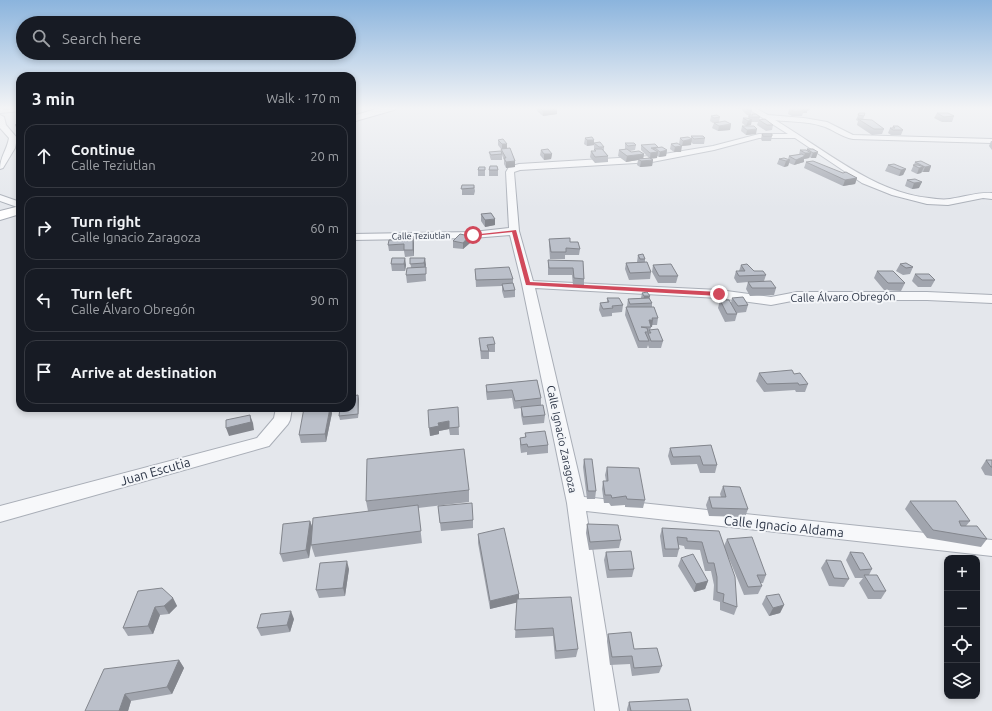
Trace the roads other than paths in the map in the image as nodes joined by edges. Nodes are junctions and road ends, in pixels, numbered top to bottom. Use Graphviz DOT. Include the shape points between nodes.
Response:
graph roads {
  1 [pos="12,141"];
  2 [pos="740,141"];
  3 [pos="805,141"];
  4 [pos="0,166"];
  5 [pos="992,196"];
  6 [pos="0,198"];
  7 [pos="16,204"];
  8 [pos="16,211"];
  9 [pos="0,216"];
  10 [pos="514,231"];
  11 [pos="356,237"];
  12 [pos="528,284"];
  13 [pos="992,298"];
  14 [pos="283,412"];
  15 [pos="576,503"];
  16 [pos="4,513"];
  17 [pos="992,548"];
  18 [pos="607,711"];
  1 -- 4 [label="street"];
  2 -- 10 [label="street, Calle Ignacio Zaragoza" via="652,159 512,169 510,172"];
  3 -- 5 [label="street" via="866,181 895,193 927,201 948,202 983,195"];
  6 -- 7 [label="street"];
  8 -- 9 [label="main road"];
  10 -- 11 [label="street, Calle Teziutlan" via="473,235"];
  10 -- 12 [label="street, Calle Ignacio Zaragoza"];
  12 -- 13 [label="street, Calle Álvaro Obregón" via="719,294 771,301 798,296"];
  12 -- 15 [label="street, Calle Ignacio Zaragoza"];
  14 -- 16 [label="street, Juan Escutia" via="282,420 263,442"];
  15 -- 17 [label="street, Calle Ignacio Aldama"];
  15 -- 18 [label="street, Calle Ignacio Zaragoza"];
}
